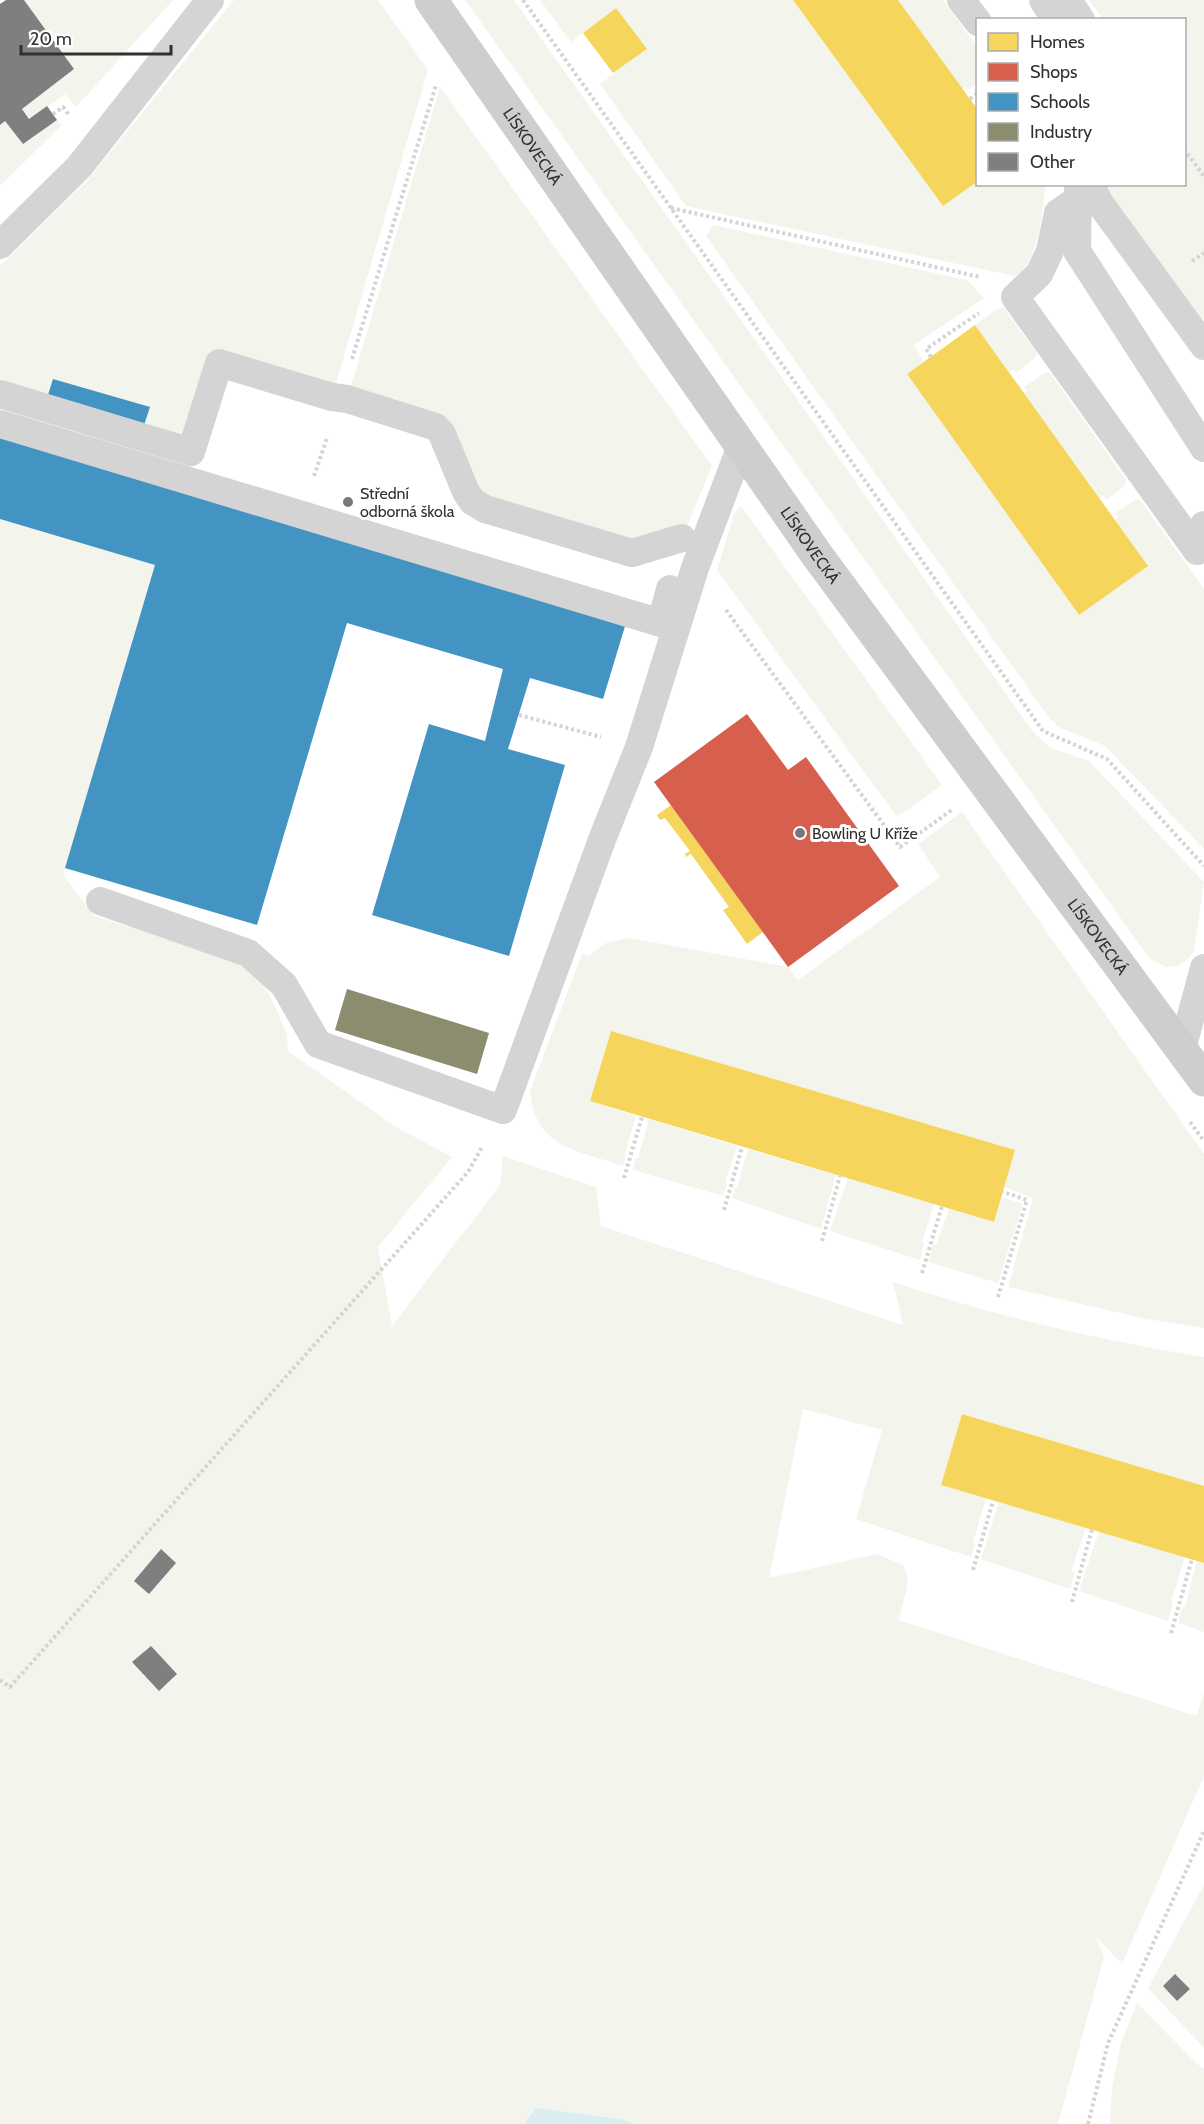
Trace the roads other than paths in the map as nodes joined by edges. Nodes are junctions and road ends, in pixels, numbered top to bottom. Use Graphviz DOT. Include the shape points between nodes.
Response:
graph roads {
  1 [pos="210,0"];
  2 [pos="430,0"];
  3 [pos="961,0"];
  4 [pos="1043,0"];
  5 [pos="1068,0"];
  6 [pos="1055,18"];
  7 [pos="1081,18"];
  8 [pos="976,19"];
  9 [pos="1078,192"];
  10 [pos="0,245"];
  11 [pos="1204,346"];
  12 [pos="0,394"];
  13 [pos="0,424"];
  14 [pos="741,446"];
  15 [pos="1204,448"];
  16 [pos="1204,525"];
  17 [pos="100,901"];
  18 [pos="1204,971"];
  19 [pos="1182,1049"];
  20 [pos="1204,1080"];
  1 -- 10 [label="lane" via="79,167"];
  2 -- 14 [label="main road, LÍSKOVECKÁ"];
  3 -- 8 [label="lane"];
  4 -- 6 [label="lane"];
  5 -- 7 [label="lane"];
  9 -- 11 [label="lane" via="1094,191"];
  9 -- 15 [label="lane" via="1077,251"];
  9 -- 16 [label="lane" via="1058,213 1050,251 1039,274 1015,297 1197,551"];
  12 -- 13 [label="lane" via="191,452 219,363 436,427 466,492 485,509 632,553 682,538 661,623"];
  14 -- 17 [label="lane" via="695,568 639,747 503,1110 318,1044 284,986 248,953"];
  14 -- 19 [label="main road, LÍSKOVECKÁ"];
  18 -- 19 [label="lane"];
  19 -- 20 [label="main road, LÍSKOVECKÁ"];
}
